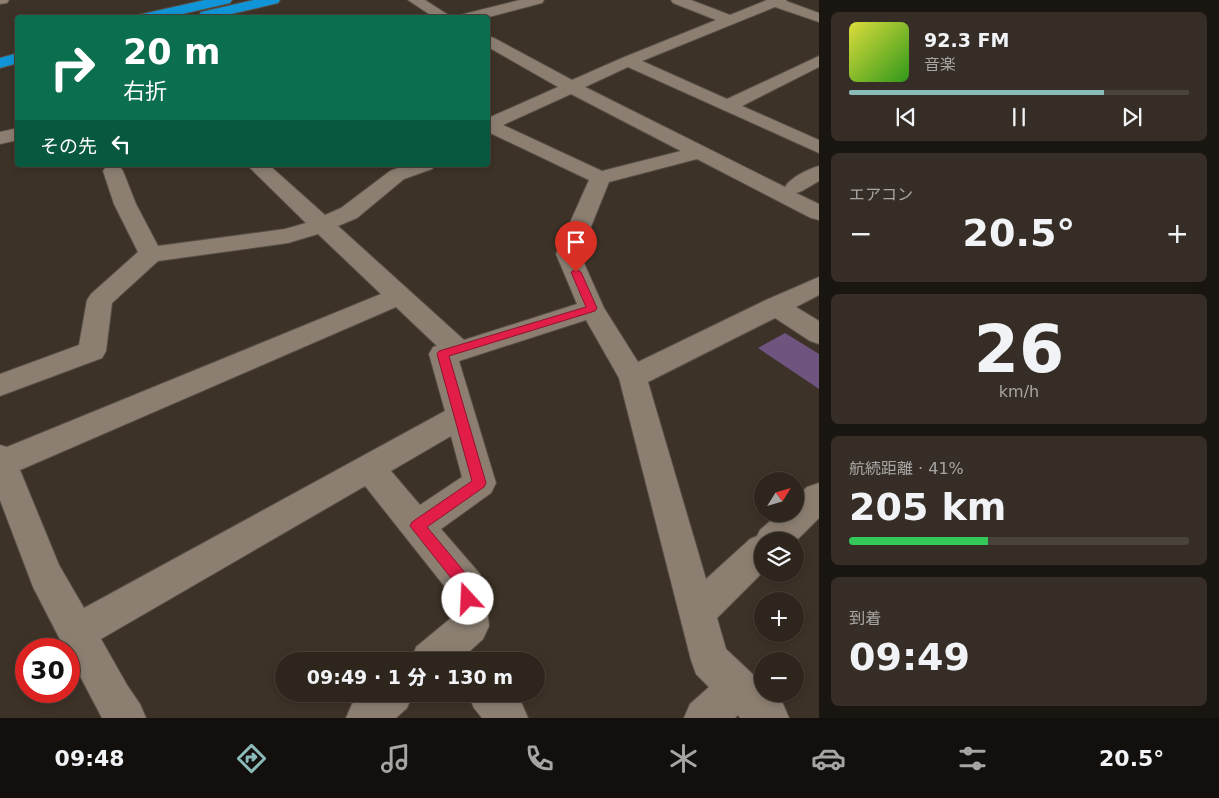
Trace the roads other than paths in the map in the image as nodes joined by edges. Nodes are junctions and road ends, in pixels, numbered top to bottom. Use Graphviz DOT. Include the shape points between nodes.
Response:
graph roads {
  1 [pos="225,0"];
  2 [pos="273,0"];
  3 [pos="415,0"];
  4 [pos="537,0"];
  5 [pos="678,0"];
  6 [pos="777,1"];
  7 [pos="158,15"];
  8 [pos="207,15"];
  9 [pos="441,15"];
  10 [pos="478,15"];
  11 [pos="819,18"];
  12 [pos="729,20"];
  13 [pos="490,42"];
  14 [pos="15,47"];
  15 [pos="0,50"];
  16 [pos="15,59"];
  17 [pos="628,61"];
  18 [pos="819,61"];
  19 [pos="0,63"];
  20 [pos="811,72"];
  21 [pos="577,85"];
  22 [pos="728,106"];
  23 [pos="490,124"];
  24 [pos="490,126"];
  25 [pos="15,135"];
  26 [pos="0,138"];
  27 [pos="514,138"];
  28 [pos="490,145"];
  29 [pos="819,147"];
  30 [pos="700,152"];
  31 [pos="115,167"];
  32 [pos="259,167"];
  33 [pos="419,167"];
  34 [pos="819,172"];
  35 [pos="600,178"];
  36 [pos="795,187"];
  37 [pos="819,199"];
  38 [pos="819,213"];
  39 [pos="322,225"];
  40 [pos="151,254"];
  41 [pos="819,284"];
  42 [pos="399,296"];
  43 [pos="775,306"];
  44 [pos="592,308"];
  45 [pos="819,334"];
  46 [pos="459,350"];
  47 [pos="633,378"];
  48 [pos="0,385"];
  49 [pos="461,416"];
  50 [pos="0,461"];
  51 [pos="369,468"];
  52 [pos="819,496"];
  53 [pos="417,526"];
  54 [pos="781,532"];
  55 [pos="754,558"];
  56 [pos="697,612"];
  57 [pos="77,632"];
  58 [pos="449,652"];
  59 [pos="739,688"];
  60 [pos="384,702"];
  61 [pos="495,702"];
  62 [pos="126,718"];
  63 [pos="366,718"];
  64 [pos="508,718"];
  65 [pos="704,718"];
  66 [pos="770,718"];
  1 -- 7 [label="highway"];
  2 -- 8 [label="highway"];
  3 -- 9 [label="street"];
  4 -- 10 [label="street"];
  5 -- 12 [label="street"];
  6 -- 11 [label="street"];
  6 -- 12 [label="street"];
  12 -- 17 [label="street"];
  13 -- 21 [label="street"];
  14 -- 15 [label="highway"];
  16 -- 19 [label="highway"];
  17 -- 21 [label="street"];
  17 -- 22 [label="street"];
  18 -- 20 [label="street"];
  20 -- 22 [label="street"];
  21 -- 23 [label="street"];
  21 -- 30 [label="street"];
  21 -- 36 [label="street"];
  22 -- 29 [label="street"];
  24 -- 27 [label="street"];
  25 -- 26 [label="street"];
  27 -- 28 [label="street"];
  27 -- 35 [label="street"];
  30 -- 35 [label="street"];
  30 -- 38 [label="street"];
  31 -- 40 [label="street" via="125,204"];
  32 -- 39 [label="street"];
  33 -- 39 [label="street" via="397,175 349,213"];
  34 -- 36 [label="street"];
  35 -- 44 [label="street" via="568,254"];
  36 -- 37 [label="street"];
  39 -- 40 [label="street" via="288,236"];
  39 -- 42 [label="street"];
  40 -- 48 [label="street" via="100,300 92,351"];
  41 -- 43 [label="street"];
  42 -- 46 [label="street"];
  42 -- 50 [label="street"];
  43 -- 45 [label="street"];
  43 -- 47 [label="street"];
  44 -- 46 [label="street"];
  44 -- 47 [label="street"];
  46 -- 49 [label="street" via="443,354"];
  47 -- 56 [label="street"];
  49 -- 51 [label="street"];
  49 -- 53 [label="street" via="480,483"];
  50 -- 57 [label="street" via="46,575"];
  51 -- 53 [label="street"];
  51 -- 57 [label="street"];
  52 -- 54 [label="street"];
  53 -- 58 [label="street" via="467,586 470,626"];
  55 -- 56 [label="street"];
  56 -- 59 [label="street" via="710,660"];
  57 -- 62 [label="street"];
  59 -- 65 [label="street"];
  59 -- 66 [label="street"];
  60 -- 63 [label="street"];
  61 -- 64 [label="street"];
}
